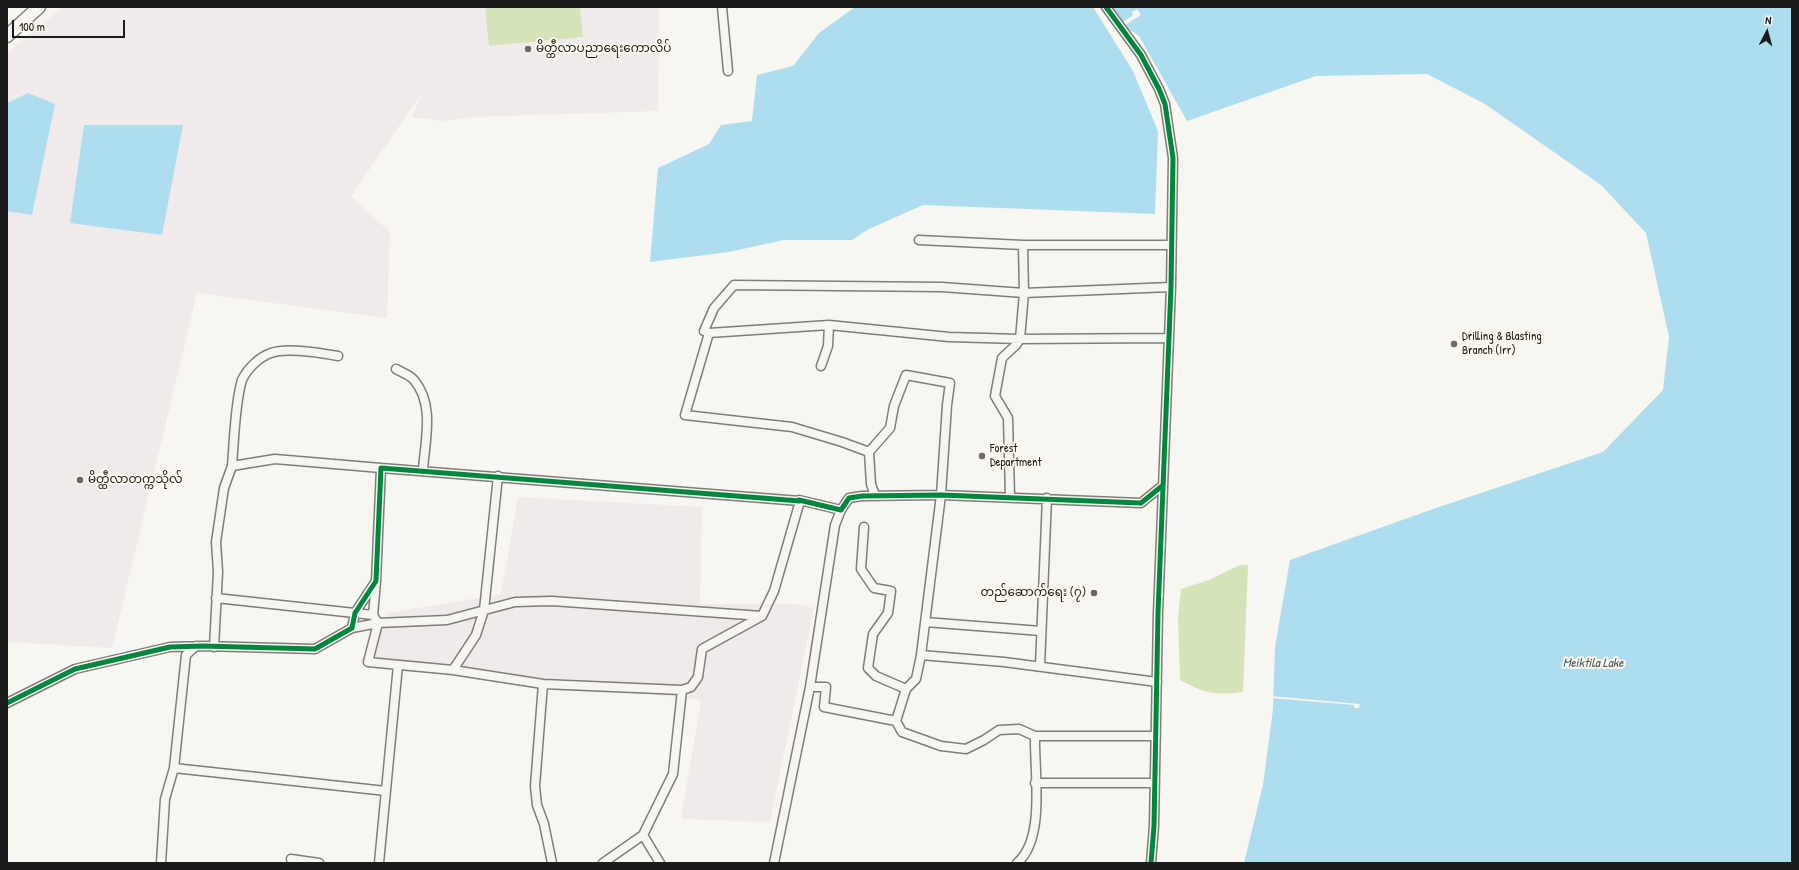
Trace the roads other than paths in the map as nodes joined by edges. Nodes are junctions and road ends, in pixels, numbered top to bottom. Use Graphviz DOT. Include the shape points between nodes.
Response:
graph roads {
  1 [pos="39,7"];
  2 [pos="722,7"];
  3 [pos="1106,7"];
  4 [pos="7,36"];
  5 [pos="728,71"];
  6 [pos="919,240"];
  7 [pos="1023,245"];
  8 [pos="1171,245"];
  9 [pos="1171,287"];
  10 [pos="1024,293"];
  11 [pos="829,325"];
  12 [pos="709,333"];
  13 [pos="1168,338"];
  14 [pos="1020,339"];
  15 [pos="338,356"];
  16 [pos="822,366"];
  17 [pos="396,369"];
  18 [pos="869,452"];
  19 [pos="232,466"];
  20 [pos="381,468"];
  21 [pos="423,470"];
  22 [pos="498,476"];
  23 [pos="1162,486"];
  24 [pos="941,495"];
  25 [pos="875,496"];
  26 [pos="1010,497"];
  27 [pos="1047,498"];
  28 [pos="800,501"];
  29 [pos="840,510"];
  30 [pos="864,527"];
  31 [pos="376,581"];
  32 [pos="216,598"];
  33 [pos="484,610"];
  34 [pos="356,613"];
  35 [pos="373,615"];
  36 [pos="762,616"];
  37 [pos="925,622"];
  38 [pos="378,623"];
  39 [pos="352,628"];
  40 [pos="1041,631"];
  41 [pos="196,646"];
  42 [pos="214,647"];
  43 [pos="920,655"];
  44 [pos="398,665"];
  45 [pos="1040,666"];
  46 [pos="453,670"];
  47 [pos="1157,682"];
  48 [pos="543,684"];
  49 [pos="810,687"];
  50 [pos="906,689"];
  51 [pos="682,690"];
  52 [pos="7,703"];
  53 [pos="896,721"];
  54 [pos="1035,736"];
  55 [pos="1156,736"];
  56 [pos="174,768"];
  57 [pos="1036,783"];
  58 [pos="1155,783"];
  59 [pos="386,791"];
  60 [pos="643,835"];
  61 [pos="290,859"];
  62 [pos="161,863"];
  63 [pos="320,863"];
  64 [pos="379,863"];
  65 [pos="552,863"];
  66 [pos="603,863"];
  67 [pos="660,863"];
  68 [pos="774,863"];
  69 [pos="1017,863"];
  70 [pos="1151,863"];
  1 -- 4 [label="highway"];
  2 -- 5 [label="street"];
  3 -- 8 [label="street" via="1141,55 1165,104 1173,158"];
  6 -- 7 [label="street"];
  7 -- 8 [label="street"];
  7 -- 10 [label="street"];
  8 -- 9 [label="street"];
  9 -- 10 [label="street"];
  9 -- 13 [label="street"];
  10 -- 12 [label="street" via="942,287 734,285 714,308 704,331"];
  10 -- 14 [label="street"];
  11 -- 12 [label="street"];
  11 -- 14 [label="street" via="949,337"];
  11 -- 16 [label="street" via="828,346"];
  12 -- 18 [label="street" via="685,415 792,426"];
  13 -- 14 [label="street"];
  13 -- 23 [label="street"];
  14 -- 26 [label="street" via="1002,358 995,396 1008,418"];
  15 -- 19 [label="street" via="302,351 271,352 255,362 243,379 239,394"];
  17 -- 21 [label="street" via="414,379 428,410"];
  18 -- 24 [label="street" via="890,428 894,406 906,375 950,383"];
  18 -- 25 [label="street" via="871,484"];
  19 -- 20 [label="street" via="275,459"];
  19 -- 32 [label="street" via="224,488 216,542"];
  20 -- 21 [label="street"];
  20 -- 31 [label="street"];
  21 -- 22 [label="street"];
  22 -- 28 [label="street"];
  22 -- 33 [label="street"];
  23 -- 27 [label="street" via="1141,503"];
  23 -- 47 [label="street"];
  24 -- 25 [label="street"];
  24 -- 26 [label="street"];
  24 -- 37 [label="street"];
  25 -- 29 [label="street" via="849,498"];
  26 -- 27 [label="street"];
  27 -- 40 [label="street"];
  28 -- 29 [label="street"];
  28 -- 36 [label="street" via="774,592"];
  29 -- 49 [label="street" via="835,525"];
  30 -- 50 [label="street" via="861,570 874,588 891,592 888,613 873,634 868,668 876,676"];
  31 -- 34 [label="street"];
  31 -- 35 [label="street"];
  32 -- 34 [label="street"];
  32 -- 42 [label="street"];
  33 -- 36 [label="street" via="515,602 552,601"];
  33 -- 38 [label="street" via="447,620"];
  33 -- 46 [label="street" via="476,635"];
  34 -- 35 [label="street"];
  34 -- 39 [label="street"];
  35 -- 38 [label="street"];
  36 -- 51 [label="street" via="702,649 698,677 691,687"];
  37 -- 40 [label="street"];
  37 -- 43 [label="street"];
  38 -- 39 [label="street"];
  38 -- 44 [label="street" via="368,662"];
  39 -- 42 [label="street" via="315,649"];
  40 -- 45 [label="street"];
  41 -- 42 [label="street"];
  41 -- 52 [label="street" via="170,647 75,669"];
  41 -- 56 [label="street" via="186,655"];
  43 -- 45 [label="street"];
  43 -- 50 [label="street" via="916,679"];
  44 -- 46 [label="street"];
  44 -- 59 [label="street"];
  45 -- 47 [label="street"];
  46 -- 48 [label="street"];
  47 -- 55 [label="street"];
  48 -- 51 [label="street"];
  48 -- 65 [label="street" via="535,786 537,805 544,824"];
  49 -- 53 [label="street" via="826,687 824,707"];
  49 -- 68 [label="street"];
  50 -- 53 [label="street"];
  51 -- 60 [label="street" via="673,774"];
  53 -- 54 [label="street" via="902,732 940,746 966,749 999,730 1019,729"];
  54 -- 55 [label="street"];
  54 -- 57 [label="street"];
  55 -- 58 [label="street"];
  56 -- 59 [label="street"];
  56 -- 62 [label="street" via="165,799"];
  57 -- 58 [label="street"];
  57 -- 69 [label="street" via="1037,811 1033,839"];
  58 -- 70 [label="street"];
  59 -- 64 [label="street"];
  60 -- 66 [label="street"];
  60 -- 67 [label="street"];
  61 -- 63 [label="street"];
}
